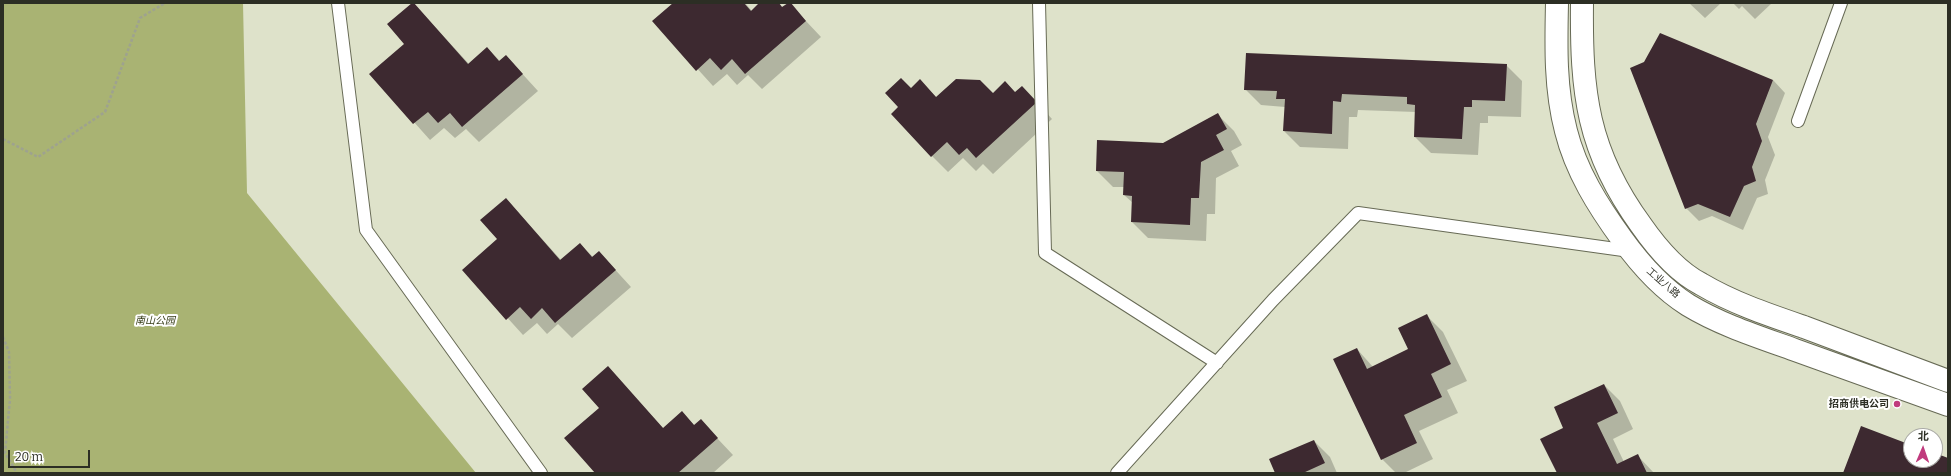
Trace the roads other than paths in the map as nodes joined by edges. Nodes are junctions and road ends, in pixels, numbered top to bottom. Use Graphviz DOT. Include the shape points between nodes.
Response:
graph roads {
  1 [pos="338,3"];
  2 [pos="1039,3"];
  3 [pos="1557,3"];
  4 [pos="1582,3"];
  5 [pos="1842,3"];
  6 [pos="1798,121"];
  7 [pos="1649,237"];
  8 [pos="1630,251"];
  9 [pos="1217,363"];
  10 [pos="1948,381"];
  11 [pos="1948,406"];
  12 [pos="541,473"];
  13 [pos="1117,473"];
  1 -- 12 [label="lane" via="366,230"];
  2 -- 9 [label="lane" via="1045,254"];
  3 -- 8 [label="street, 工业八路" via="1556,48 1559,90 1566,131 1582,176 1602,212"];
  4 -- 7 [label="street" via="1584,88 1591,125 1605,166 1622,200"];
  5 -- 6 [label="lane"];
  7 -- 8 [label="lane"];
  7 -- 10 [label="street" via="1669,260 1706,287 1747,307"];
  8 -- 9 [label="lane" via="1358,213 1272,300"];
  8 -- 11 [label="street, 工业八路" via="1654,278 1701,311 1740,330"];
  9 -- 13 [label="lane"];
}
